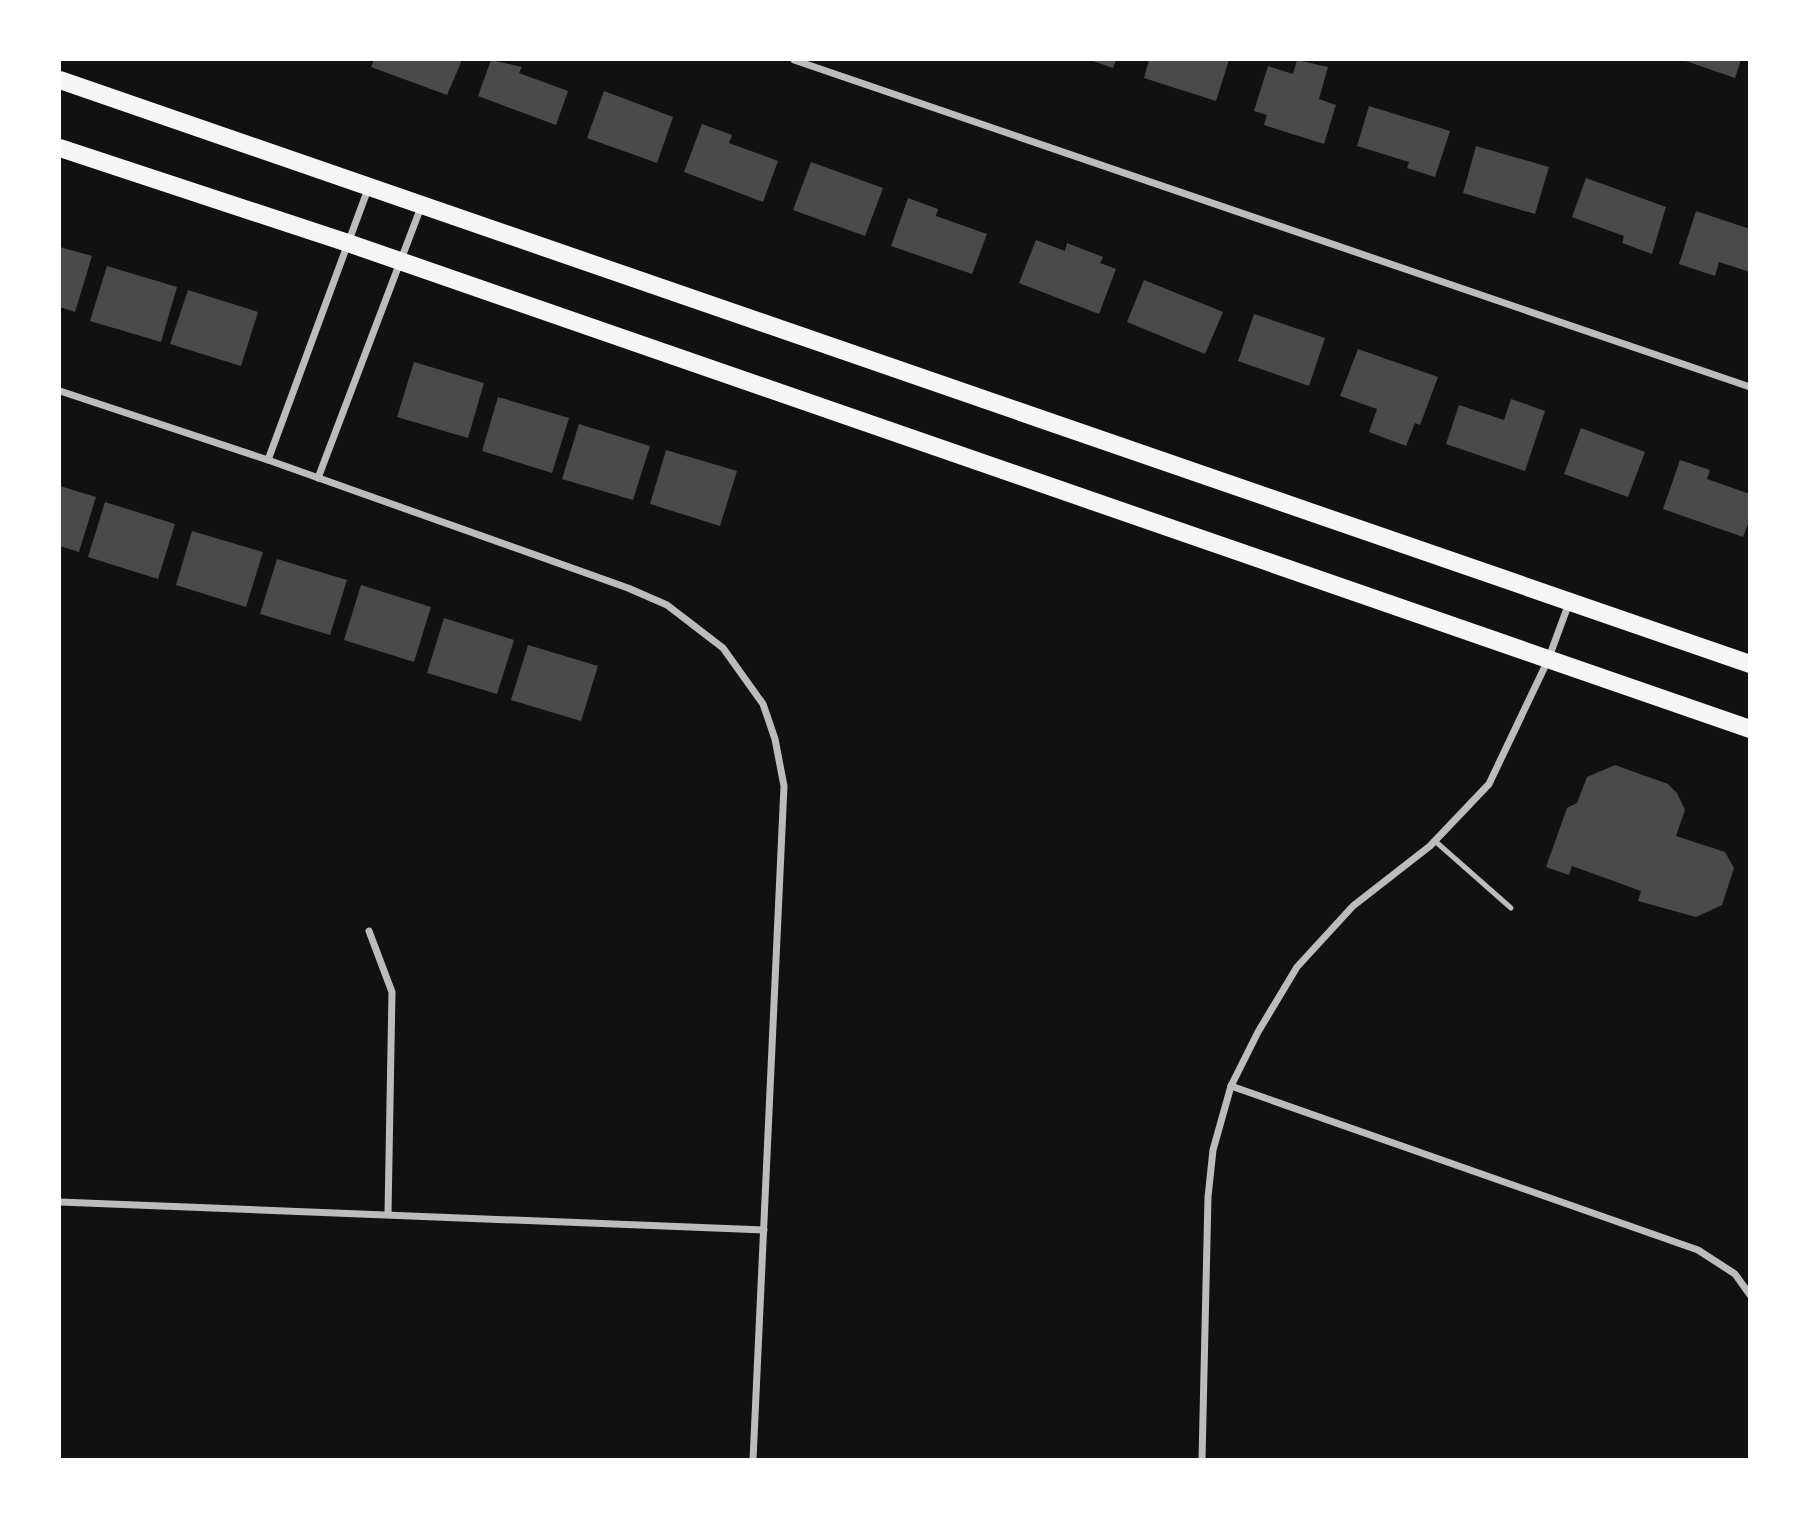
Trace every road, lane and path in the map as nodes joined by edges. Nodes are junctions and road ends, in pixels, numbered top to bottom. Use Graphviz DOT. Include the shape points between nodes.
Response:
graph roads {
  1 [pos="794,60"];
  2 [pos="60,80"];
  3 [pos="60,148"];
  4 [pos="369,185"];
  5 [pos="422,203"];
  6 [pos="348,243"];
  7 [pos="400,261"];
  8 [pos="1749,387"];
  9 [pos="60,391"];
  10 [pos="268,460"];
  11 [pos="318,478"];
  12 [pos="1569,603"];
  13 [pos="1548,660"];
  14 [pos="1749,664"];
  15 [pos="1749,729"];
  16 [pos="1434,841"];
  17 [pos="1511,908"];
  18 [pos="369,930"];
  19 [pos="1231,1086"];
  20 [pos="60,1202"];
  21 [pos="388,1214"];
  22 [pos="764,1230"];
  23 [pos="1749,1295"];
  24 [pos="753,1460"];
  25 [pos="1202,1460"];
  1 -- 8 [label="street"];
  2 -- 4 [label="main road"];
  3 -- 6 [label="main road"];
  4 -- 5 [label="main road"];
  4 -- 6 [label="street"];
  5 -- 7 [label="street"];
  5 -- 12 [label="main road"];
  6 -- 7 [label="main road"];
  6 -- 10 [label="street"];
  7 -- 11 [label="street"];
  7 -- 13 [label="main road"];
  9 -- 10 [label="street"];
  10 -- 11 [label="street"];
  11 -- 22 [label="street" via="667,605 723,648 762,704 784,786"];
  12 -- 13 [label="street"];
  12 -- 14 [label="main road"];
  13 -- 15 [label="main road"];
  13 -- 16 [label="street" via="1489,784"];
  16 -- 17 [label="lane"];
  16 -- 19 [label="street" via="1353,906 1297,967"];
  18 -- 21 [label="street" via="392,992"];
  19 -- 23 [label="street" via="1698,1250 1735,1274"];
  19 -- 25 [label="street" via="1213,1150 1208,1197"];
  20 -- 21 [label="street"];
  21 -- 22 [label="street"];
  22 -- 24 [label="street"];
}
